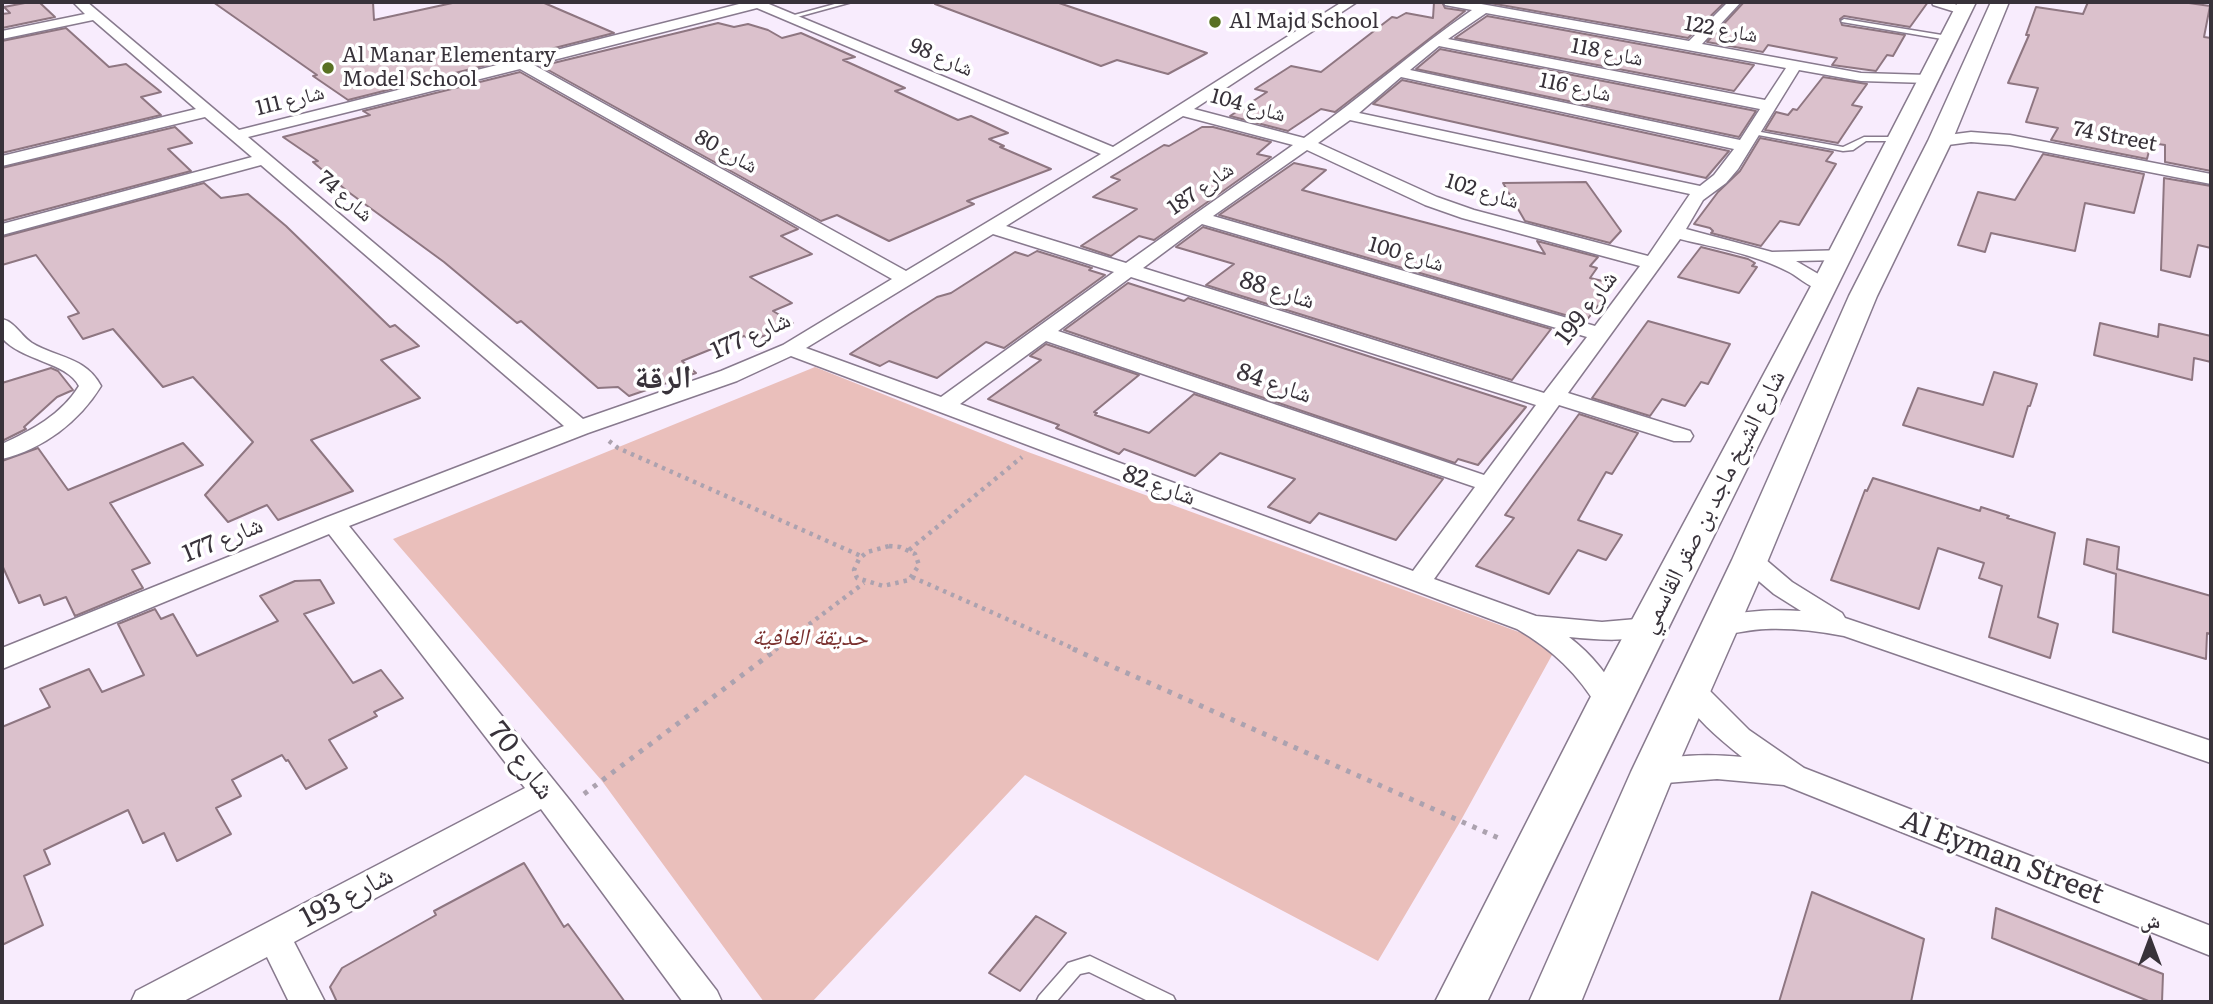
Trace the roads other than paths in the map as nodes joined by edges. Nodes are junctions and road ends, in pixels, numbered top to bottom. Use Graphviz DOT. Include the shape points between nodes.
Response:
graph roads {
  1 [pos="79,2"];
  2 [pos="849,2"];
  3 [pos="1351,2"];
  4 [pos="1450,2"];
  5 [pos="1735,2"];
  6 [pos="2000,2"];
  7 [pos="756,3"];
  8 [pos="1484,8"];
  9 [pos="1954,13"];
  10 [pos="95,16"];
  11 [pos="790,17"];
  12 [pos="1844,21"];
  13 [pos="2,35"];
  14 [pos="1436,41"];
  15 [pos="1692,47"];
  16 [pos="522,64"];
  17 [pos="1795,65"];
  18 [pos="1397,72"];
  19 [pos="1861,77"];
  20 [pos="1922,91"];
  21 [pos="1770,106"];
  22 [pos="1180,110"];
  23 [pos="209,111"];
  24 [pos="1347,115"];
  25 [pos="1945,127"];
  26 [pos="238,135"];
  27 [pos="1749,139"];
  28 [pos="2010,140"];
  29 [pos="1305,143"];
  30 [pos="1895,146"];
  31 [pos="1114,153"];
  32 [pos="265,159"];
  33 [pos="2,161"];
  34 [pos="2211,178"];
  35 [pos="1702,191"];
  36 [pos="1908,205"];
  37 [pos="1199,218"];
  38 [pos="991,228"];
  39 [pos="2,230"];
  40 [pos="1675,232"];
  41 [pos="1763,254"];
  42 [pos="1840,254"];
  43 [pos="1652,263"];
  44 [pos="1128,270"];
  45 [pos="908,280"];
  46 [pos="1825,286"];
  47 [pos="2,325"];
  48 [pos="1043,333"];
  49 [pos="1600,334"];
  50 [pos="12,349"];
  51 [pos="790,349"];
  52 [pos="1551,399"];
  53 [pos="944,406"];
  54 [pos="584,427"];
  55 [pos="1682,436"];
  56 [pos="2,452"];
  57 [pos="1489,484"];
  58 [pos="334,523"];
  59 [pos="1750,561"];
  60 [pos="1418,582"];
  61 [pos="1527,623"];
  62 [pos="1721,626"];
  63 [pos="1648,627"];
  64 [pos="1848,628"];
  65 [pos="2,659"];
  66 [pos="1692,690"];
  67 [pos="1609,702"];
  68 [pos="2211,752"];
  69 [pos="1653,772"];
  70 [pos="1793,776"];
  71 [pos="553,802"];
  72 [pos="274,936"];
  73 [pos="2211,941"];
  74 [pos="149,1002"];
  75 [pos="307,1002"];
  76 [pos="704,1002"];
  77 [pos="1045,1002"];
  78 [pos="1167,1002"];
  79 [pos="1461,1002"];
  80 [pos="1555,1002"];
  1 -- 10 [label="street, شارع 74"];
  2 -- 11 [label="lane"];
  3 -- 22 [label="street, شارع 177"];
  4 -- 8 [label="street, شارع 122"];
  5 -- 15 [label="street"];
  6 -- 25 [label="street, شارع الشيخ ماجد بن صقر القاسمي"];
  7 -- 11 [label="street, شارع 98"];
  7 -- 16 [label="street, شارع 111"];
  8 -- 14 [label="street, شارع 187"];
  8 -- 15 [label="street, شارع 122"];
  9 -- 12 [label="lane"];
  9 -- 20 [label="street, شارع الشيخ ماجد بن صقر القاسمي"];
  10 -- 13 [label="street"];
  10 -- 23 [label="street, شارع 74"];
  11 -- 31 [label="street, شارع 98"];
  14 -- 18 [label="street, شارع 187"];
  14 -- 21 [label="street, شارع 118"];
  15 -- 17 [label="street, شارع 122"];
  16 -- 26 [label="street, شارع 111"];
  16 -- 45 [label="street, شارع 80"];
  17 -- 19 [label="street, شارع 122"];
  17 -- 21 [label="street, شارع 199"];
  18 -- 24 [label="street, شارع 187"];
  18 -- 27 [label="street, شارع 116"];
  19 -- 20 [label="street, شارع 122"];
  19 -- 20 [label="street, شارع 122" via="1896,89"];
  20 -- 30 [label="street, شارع الشيخ ماجد بن صقر القاسمي"];
  21 -- 27 [label="street, شارع 199"];
  22 -- 29 [label="street, شارع 104"];
  22 -- 31 [label="street, شارع 177"];
  23 -- 26 [label="street, شارع 74"];
  23 -- 33 [label="street"];
  24 -- 29 [label="street, شارع 187"];
  24 -- 35 [label="street"];
  25 -- 28 [label="street, 74 Street" via="1971,137"];
  25 -- 28 [label="street, 74 Street" via="1974,127"];
  25 -- 36 [label="street, شارع الشيخ ماجد بن صقر القاسمي"];
  26 -- 32 [label="street, شارع 74"];
  27 -- 30 [label="lane" via="1843,149 1864,139"];
  27 -- 35 [label="street, شارع 199" via="1720,179"];
  28 -- 34 [label="street, 74 Street"];
  29 -- 37 [label="street, شارع 187"];
  29 -- 43 [label="street, شارع 102" via="1448,207"];
  30 -- 36 [label="street" via="1911,158 1895,195"];
  30 -- 42 [label="street, شارع الشيخ ماجد بن صقر القاسمي"];
  31 -- 38 [label="street, شارع 177"];
  32 -- 39 [label="street"];
  32 -- 54 [label="street, شارع 74"];
  35 -- 40 [label="street, شارع 199"];
  36 -- 59 [label="street, شارع الشيخ ماجد بن صقر القاسمي" via="1863,296"];
  37 -- 44 [label="street, شارع 187"];
  37 -- 49 [label="street, شارع 100"];
  38 -- 44 [label="street, شارع 88"];
  38 -- 45 [label="street, شارع 177"];
  40 -- 41 [label="street"];
  40 -- 43 [label="street, شارع 199"];
  41 -- 42 [label="street"];
  41 -- 46 [label="street"];
  42 -- 46 [label="street, شارع الشيخ ماجد بن صقر القاسمي"];
  43 -- 49 [label="street, شارع 199"];
  44 -- 48 [label="street, شارع 187"];
  44 -- 52 [label="street, شارع 88"];
  45 -- 51 [label="street, شارع 177"];
  46 -- 63 [label="street, شارع الشيخ ماجد بن صقر القاسمي"];
  47 -- 50 [label="street"];
  48 -- 53 [label="street, شارع 187"];
  48 -- 57 [label="street, شارع 84"];
  49 -- 52 [label="street, شارع 199"];
  50 -- 56 [label="street" via="75,369 88,377 90,386 56,425"];
  51 -- 53 [label="street, شارع 82"];
  51 -- 54 [label="street, شارع 177"];
  52 -- 55 [label="street, شارع 88"];
  52 -- 57 [label="street, شارع 199"];
  53 -- 60 [label="street, شارع 82"];
  54 -- 58 [label="street, شارع 177"];
  57 -- 60 [label="street, شارع 199"];
  58 -- 65 [label="street, شارع 177"];
  58 -- 71 [label="street, شارع 70"];
  59 -- 62 [label="street, شارع الشيخ ماجد بن صقر القاسمي"];
  59 -- 64 [label="street" via="1803,602"];
  60 -- 61 [label="street, شارع 82"];
  61 -- 63 [label="street, شارع 82" via="1577,631"];
  61 -- 67 [label="street, شارع 82" via="1569,649 1600,683"];
  62 -- 64 [label="street" via="1793,619"];
  62 -- 66 [label="street, شارع الشيخ ماجد بن صقر القاسمي"];
  63 -- 67 [label="street, شارع الشيخ ماجد بن صقر القاسمي"];
  64 -- 68 [label="street"];
  66 -- 69 [label="street, شارع الشيخ ماجد بن صقر القاسمي"];
  66 -- 70 [label="street, Al Eyman Street" via="1744,743"];
  67 -- 79 [label="street, شارع الشيخ ماجد بن صقر القاسمي"];
  69 -- 70 [label="street, Al Eyman Street" via="1705,766"];
  69 -- 80 [label="street, شارع الشيخ ماجد بن صقر القاسمي"];
  70 -- 73 [label="street, Al Eyman Street"];
  71 -- 72 [label="street, شارع 193"];
  71 -- 76 [label="street, شارع 70"];
  72 -- 74 [label="street, شارع 193"];
  72 -- 75 [label="street"];
  77 -- 78 [label="lane" via="1074,968 1090,964"];
}
